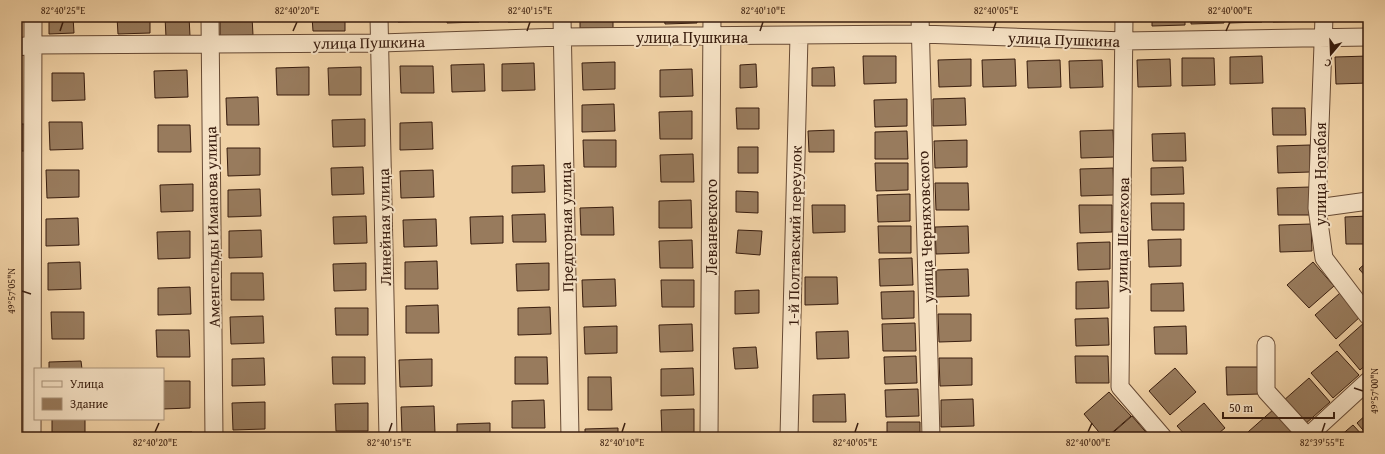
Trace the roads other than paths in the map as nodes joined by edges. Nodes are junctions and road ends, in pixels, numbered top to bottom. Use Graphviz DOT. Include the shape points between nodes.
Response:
graph roads {
  1 [pos="33,17"];
  2 [pos="210,17"];
  3 [pos="379,17"];
  4 [pos="562,17"];
  5 [pos="712,17"];
  6 [pos="920,17"];
  7 [pos="1124,17"];
  8 [pos="1324,17"];
  9 [pos="920,34"];
  10 [pos="799,36"];
  11 [pos="562,37"];
  12 [pos="712,37"];
  13 [pos="1368,37"];
  14 [pos="1323,38"];
  15 [pos="1125,40"];
  16 [pos="380,43"];
  17 [pos="210,44"];
  18 [pos="25,46"];
  19 [pos="1368,202"];
  20 [pos="1317,208"];
  21 [pos="1368,316"];
  22 [pos="1266,345"];
  23 [pos="1368,381"];
  24 [pos="1307,436"];
  25 [pos="32,437"];
  26 [pos="214,437"];
  27 [pos="388,437"];
  28 [pos="570,437"];
  29 [pos="709,437"];
  30 [pos="789,437"];
  31 [pos="931,437"];
  32 [pos="1163,437"];
  1 -- 18 [label="street"];
  2 -- 17 [label="street, Аменгельды Иманова улица"];
  3 -- 16 [label="street, Линейная улица"];
  4 -- 11 [label="street, Предгорная улица"];
  5 -- 12 [label="street, Леваневского"];
  6 -- 9 [label="street, улица Черняховского"];
  7 -- 15 [label="street, улица Шелехова"];
  8 -- 14 [label="street, улица Ногабая"];
  9 -- 10 [label="street, улица Пушкина"];
  9 -- 15 [label="street, улица Пушкина"];
  9 -- 31 [label="street, улица Черняховского"];
  10 -- 12 [label="street, улица Пушкина"];
  10 -- 30 [label="street, 1-й Полтавский переулок"];
  11 -- 12 [label="street, улица Пушкина"];
  11 -- 16 [label="street, улица Пушкина"];
  11 -- 28 [label="street, Предгорная улица"];
  12 -- 29 [label="street, Леваневского"];
  13 -- 14 [label="street, улица Пушкина"];
  14 -- 15 [label="street, улица Пушкина"];
  14 -- 20 [label="street, улица Ногабая"];
  15 -- 32 [label="street, улица Шелехова" via="1120,387"];
  16 -- 17 [label="street, улица Пушкина"];
  16 -- 27 [label="street, Линейная улица"];
  17 -- 18 [label="street, улица Пушкина"];
  17 -- 26 [label="street, Аменгельды Иманова улица"];
  18 -- 25 [label="street"];
  19 -- 20 [label="street"];
  20 -- 21 [label="street, улица Ногабая" via="1324,258"];
  22 -- 24 [label="street" via="1266,391"];
  23 -- 24 [label="street"];
}
